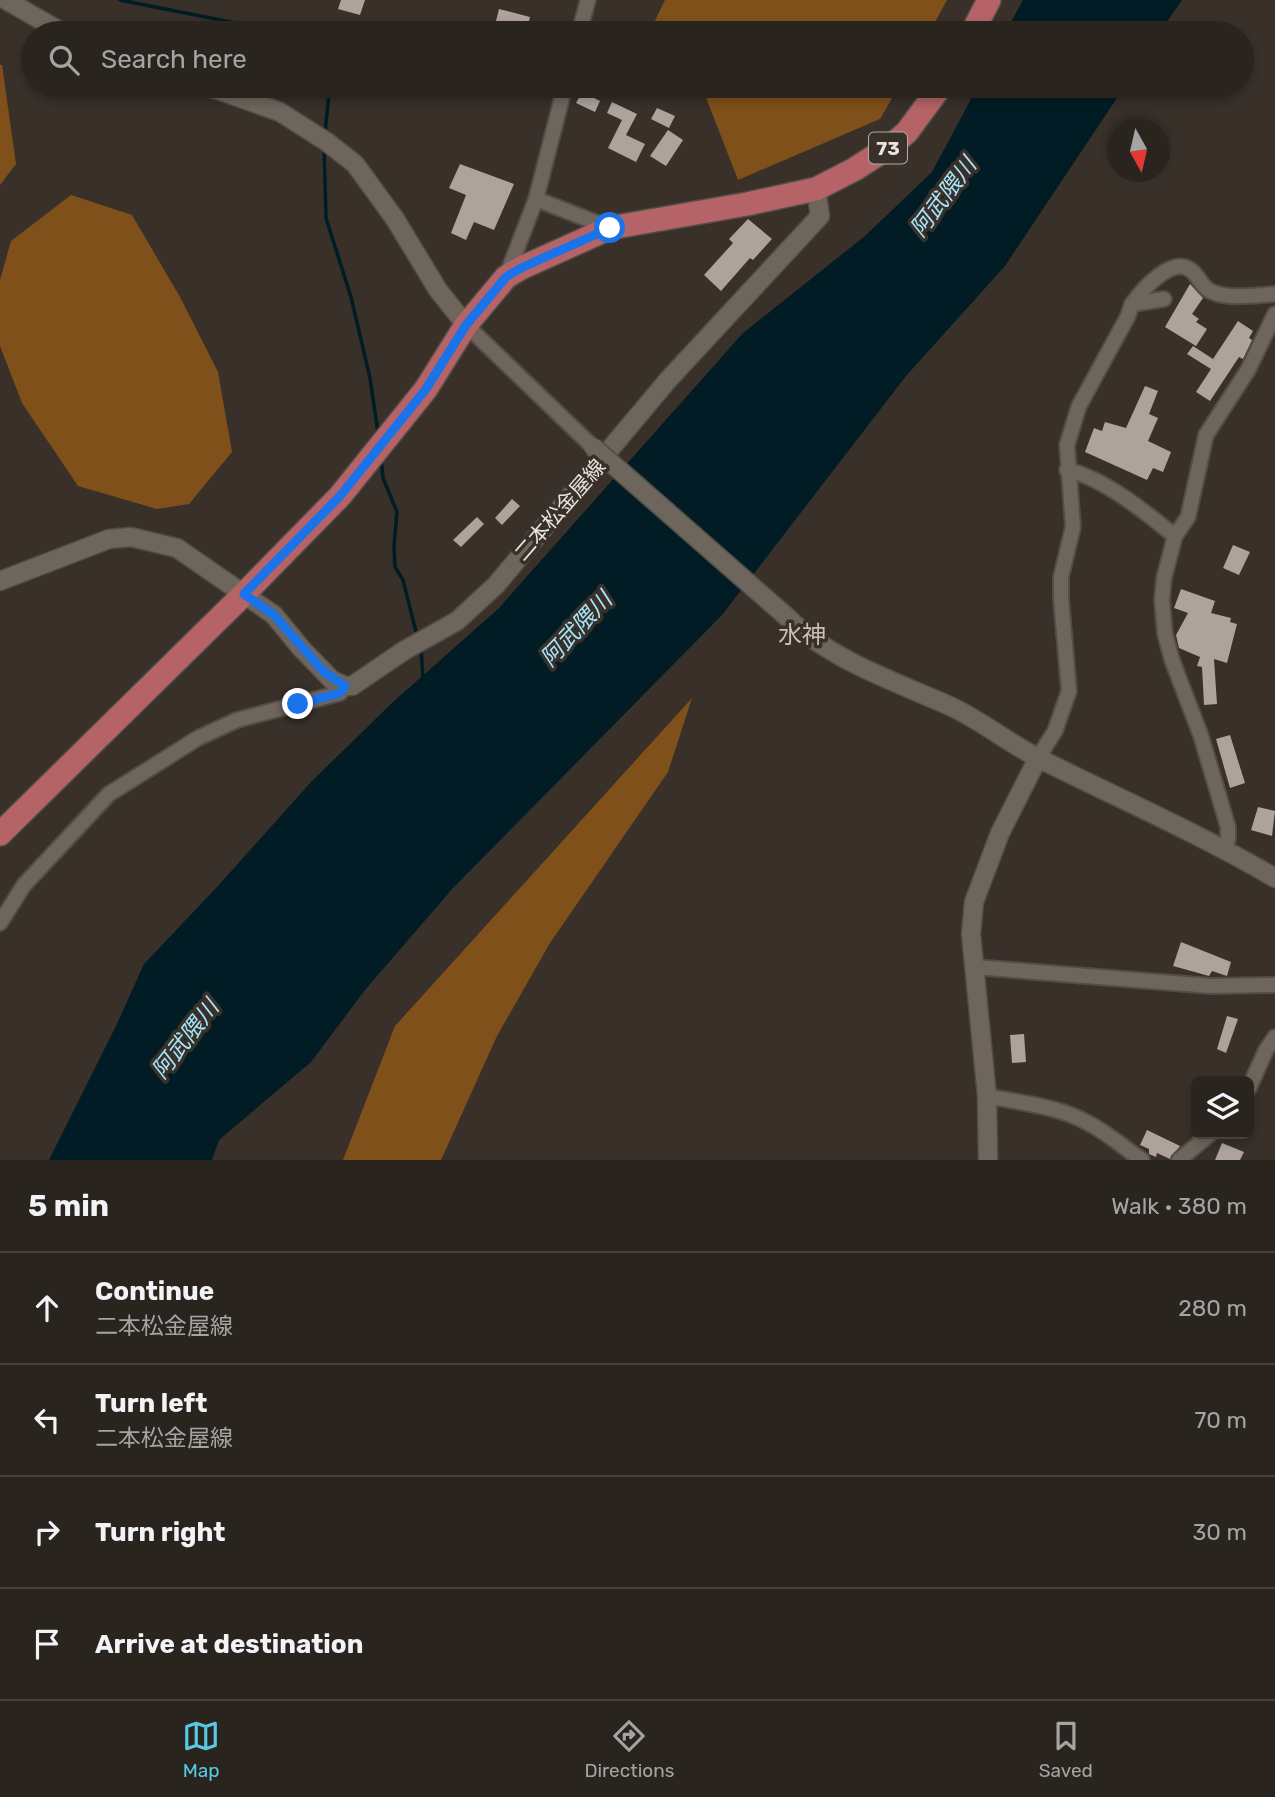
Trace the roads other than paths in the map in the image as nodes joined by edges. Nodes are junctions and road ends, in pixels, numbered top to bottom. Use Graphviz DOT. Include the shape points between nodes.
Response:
graph roads {
  1 [pos="6,0"];
  2 [pos="588,0"];
  3 [pos="989,0"];
  4 [pos="42,21"];
  5 [pos="582,21"];
  6 [pos="978,21"];
  7 [pos="241,98"];
  8 [pos="562,98"];
  9 [pos="933,98"];
  10 [pos="816,189"];
  11 [pos="536,200"];
  12 [pos="610,228"];
  13 [pos="506,277"];
  14 [pos="1275,294"];
  15 [pos="1164,299"];
  16 [pos="1132,304"];
  17 [pos="1275,314"];
  18 [pos="466,325"];
  19 [pos="593,447"];
  20 [pos="1067,470"];
  21 [pos="1175,536"];
  22 [pos="0,580"];
  23 [pos="244,594"];
  24 [pos="345,686"];
  25 [pos="1038,758"];
  26 [pos="0,834"];
  27 [pos="1225,849"];
  28 [pos="1275,878"];
  29 [pos="0,923"];
  30 [pos="974,967"];
  31 [pos="1275,985"];
  32 [pos="1275,1037"];
  33 [pos="1254,1077"];
  34 [pos="988,1096"];
  35 [pos="1204,1139"];
  36 [pos="989,1160"];
  37 [pos="1142,1160"];
  38 [pos="1179,1160"];
  1 -- 4 [label="street"];
  2 -- 5 [label="street"];
  3 -- 6 [label="main road"];
  7 -- 18 [label="street" via="280,112 355,164"];
  8 -- 11 [label="street"];
  9 -- 10 [label="main road, 73" via="892,145"];
  10 -- 12 [label="main road, 73"];
  10 -- 24 [label="street, 二本松金屋線" via="820,216 668,380 496,585 457,621 359,682"];
  11 -- 12 [label="street"];
  11 -- 13 [label="street"];
  12 -- 13 [label="main road, 73"];
  13 -- 18 [label="main road, 73"];
  14 -- 16 [label="street" via="1218,293 1205,287 1191,270 1176,267 1150,283"];
  15 -- 16 [label="street"];
  16 -- 20 [label="street" via="1079,406 1067,445"];
  17 -- 21 [label="street" via="1248,370 1206,435 1188,517"];
  18 -- 19 [label="street"];
  18 -- 23 [label="main road, 73" via="426,389 340,496"];
  19 -- 25 [label="street, bridge" via="800,629 863,668 951,706"];
  20 -- 21 [label="street" via="1107,488"];
  20 -- 25 [label="street" via="1073,527 1061,598 1069,691 1055,732"];
  21 -- 27 [label="street" via="1161,600 1165,634 1228,827"];
  22 -- 23 [label="street" via="108,539 131,537 177,548"];
  23 -- 24 [label="street" via="274,615 323,671"];
  23 -- 26 [label="main road, 73"];
  24 -- 29 [label="street" via="340,693 237,720 198,738 109,794 24,885"];
  25 -- 27 [label="street"];
  25 -- 30 [label="street" via="1000,833 974,902"];
  27 -- 28 [label="street"];
  30 -- 31 [label="street" via="1211,986"];
  30 -- 34 [label="street"];
  32 -- 33 [label="street"];
  34 -- 36 [label="street"];
  34 -- 37 [label="street" via="1086,1121"];
  35 -- 38 [label="street"];
}
